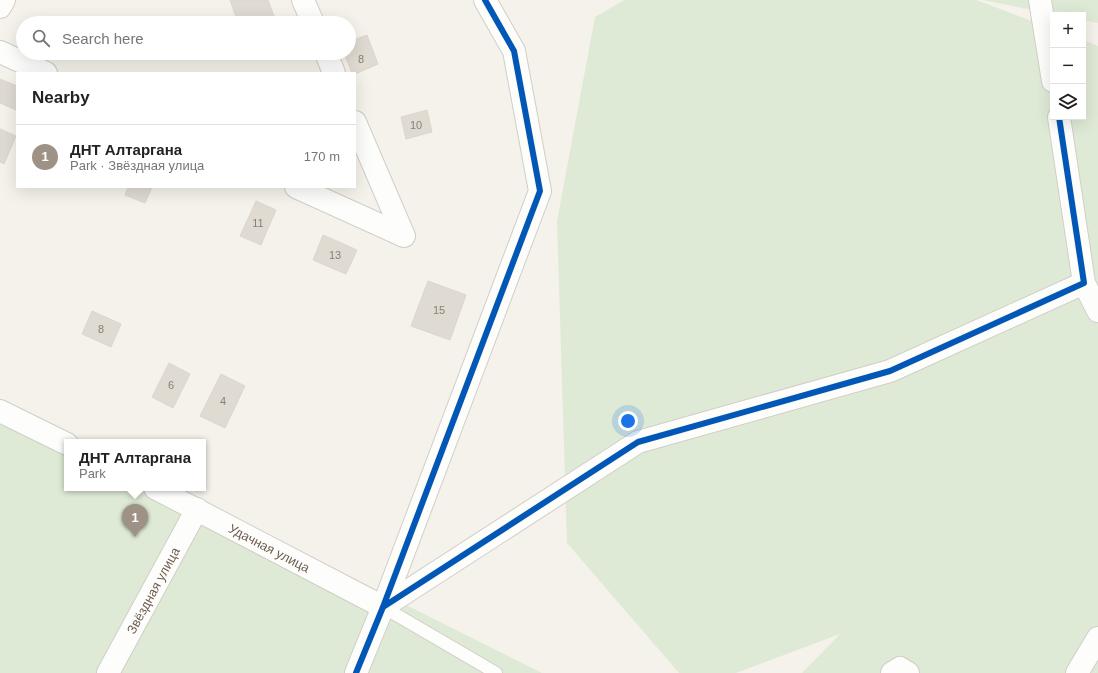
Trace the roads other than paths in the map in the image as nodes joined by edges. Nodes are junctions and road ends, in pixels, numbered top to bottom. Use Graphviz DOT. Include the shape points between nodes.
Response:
graph roads {
  1 [pos="4,0"];
  2 [pos="304,0"];
  3 [pos="485,0"];
  4 [pos="1040,0"];
  5 [pos="0,7"];
  6 [pos="310,16"];
  7 [pos="0,52"];
  8 [pos="16,59"];
  9 [pos="18,60"];
  10 [pos="329,60"];
  11 [pos="1050,62"];
  12 [pos="44,72"];
  13 [pos="334,72"];
  14 [pos="1059,120"];
  15 [pos="356,124"];
  16 [pos="298,188"];
  17 [pos="1084,283"];
  18 [pos="1098,312"];
  19 [pos="0,411"];
  20 [pos="64,443"];
  21 [pos="161,491"];
  22 [pos="197,509"];
  23 [pos="383,607"];
  24 [pos="1098,638"];
  25 [pos="108,673"];
  26 [pos="356,673"];
  27 [pos="496,673"];
  28 [pos="892,673"];
  29 [pos="908,673"];
  30 [pos="1076,673"];
  1 -- 5 [label="street"];
  2 -- 6 [label="street"];
  3 -- 23 [label="street" via="514,51 540,191"];
  4 -- 11 [label="street"];
  7 -- 8 [label="street"];
  9 -- 12 [label="street"];
  10 -- 13 [label="street"];
  14 -- 17 [label="street"];
  15 -- 16 [label="street" via="404,236"];
  17 -- 18 [label="street"];
  17 -- 23 [label="street" via="890,370 638,442"];
  19 -- 20 [label="street"];
  21 -- 22 [label="street, Удачная улица"];
  22 -- 23 [label="street, Удачная улица"];
  22 -- 25 [label="street, Звёздная улица"];
  23 -- 26 [label="street"];
  23 -- 27 [label="lane"];
  24 -- 30 [label="street"];
  28 -- 29 [label="street" via="900,668"];
}
